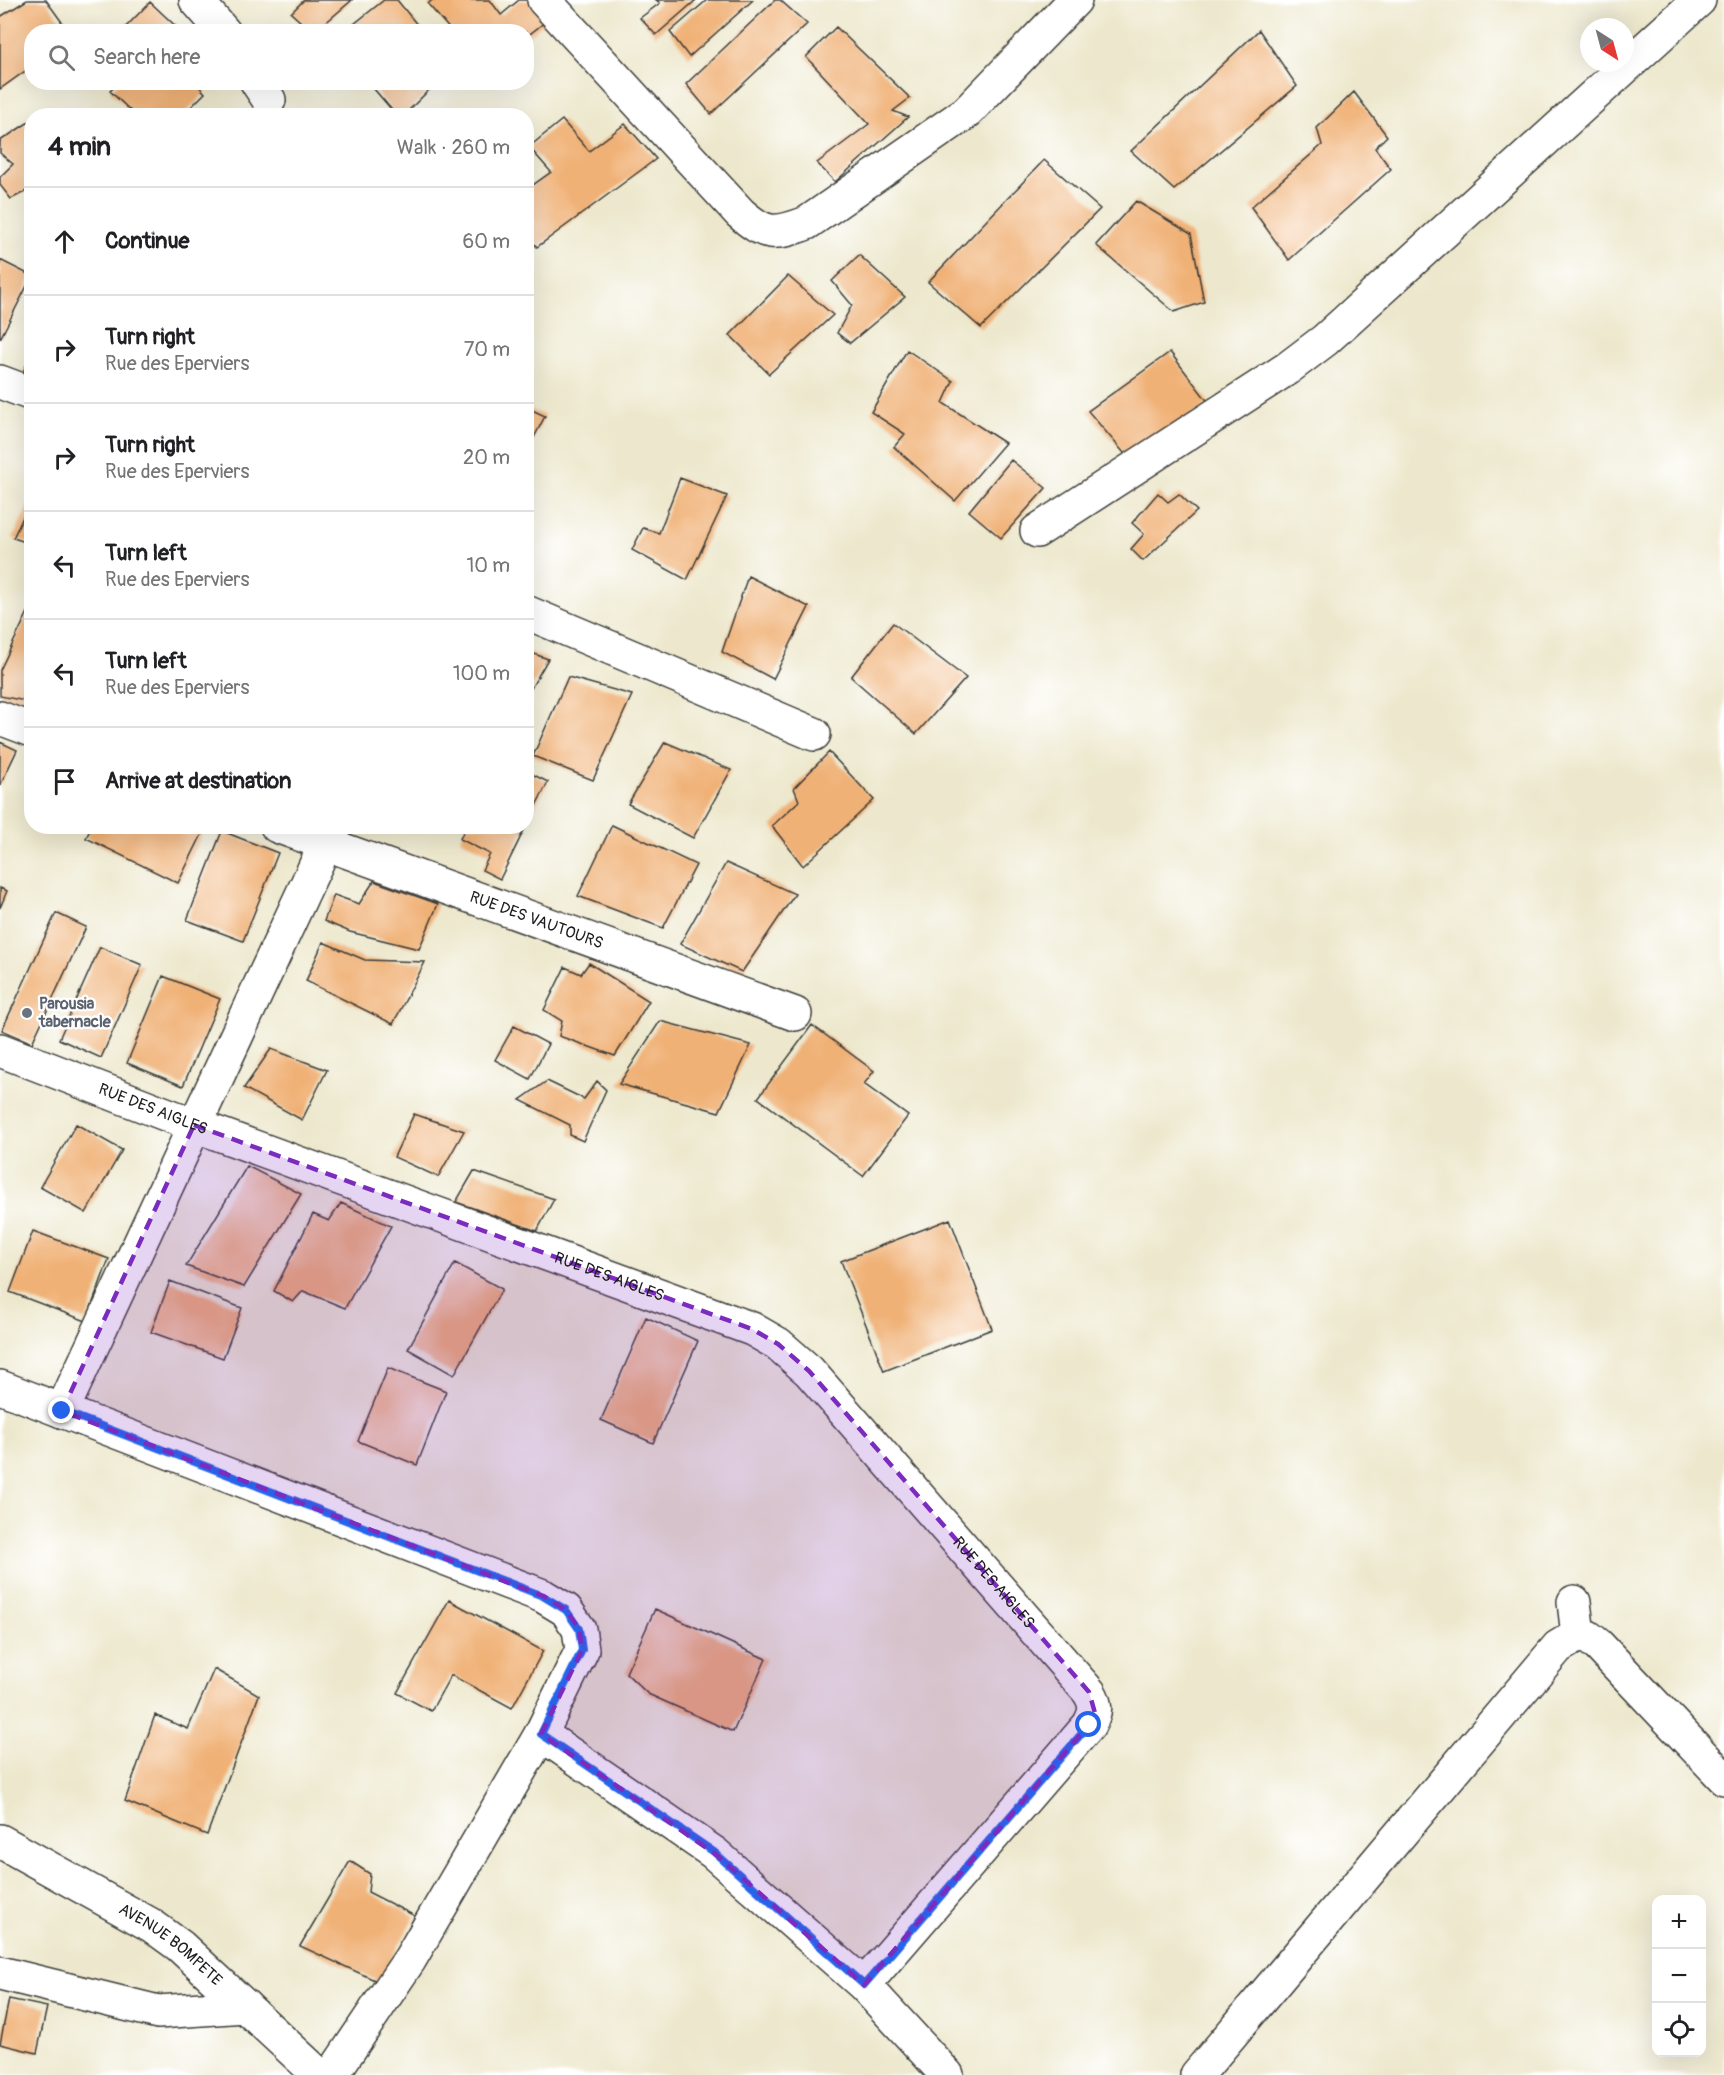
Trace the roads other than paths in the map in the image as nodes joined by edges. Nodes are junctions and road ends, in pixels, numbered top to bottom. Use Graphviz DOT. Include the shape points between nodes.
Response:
graph roads {
  1 [pos="196,0"];
  2 [pos="544,0"];
  3 [pos="1699,0"];
  4 [pos="1072,1"];
  5 [pos="217,24"];
  6 [pos="0,382"];
  7 [pos="24,391"];
  8 [pos="1037,531"];
  9 [pos="534,615"];
  10 [pos="0,718"];
  11 [pos="24,727"];
  12 [pos="814,734"];
  13 [pos="329,836"];
  14 [pos="795,1014"];
  15 [pos="0,1050"];
  16 [pos="194,1125"];
  17 [pos="0,1387"];
  18 [pos="62,1411"];
  19 [pos="1574,1602"];
  20 [pos="1578,1635"];
  21 [pos="541,1734"];
  22 [pos="1724,1778"];
  23 [pos="0,1841"];
  24 [pos="0,1973"];
  25 [pos="864,1985"];
  26 [pos="244,2006"];
  27 [pos="319,2075"];
  28 [pos="332,2075"];
  29 [pos="947,2075"];
  30 [pos="1197,2075"];
  1 -- 5 [label="street"];
  2 -- 4 [label="street" via="741,213 768,232 786,231 807,223 967,112"];
  3 -- 8 [label="street" via="1325,340"];
  6 -- 7 [label="street"];
  9 -- 12 [label="street"];
  10 -- 11 [label="street"];
  13 -- 14 [label="street, RUE DES VAUTOURS"];
  13 -- 16 [label="street"];
  15 -- 16 [label="street, RUE DES AIGLES"];
  16 -- 18 [label="street"];
  16 -- 25 [label="street, RUE DES AIGLES" via="752,1329 778,1344 808,1371 1089,1692 1095,1702 1089,1725"];
  17 -- 18 [label="street"];
  18 -- 21 [label="street" via="543,1596 566,1610 579,1629 582,1650"];
  19 -- 20 [label="street"];
  20 -- 22 [label="street" via="1588,1637 1598,1646"];
  20 -- 30 [label="street" via="1558,1647"];
  21 -- 25 [label="street" via="714,1852"];
  21 -- 28 [label="street" via="410,1959"];
  23 -- 26 [label="street, AVENUE BOMPETE" via="151,1925 180,1946"];
  24 -- 26 [label="street" via="158,2012"];
  25 -- 29 [label="street"];
  26 -- 27 [label="street, AVENUE BOMPETE"];
}
